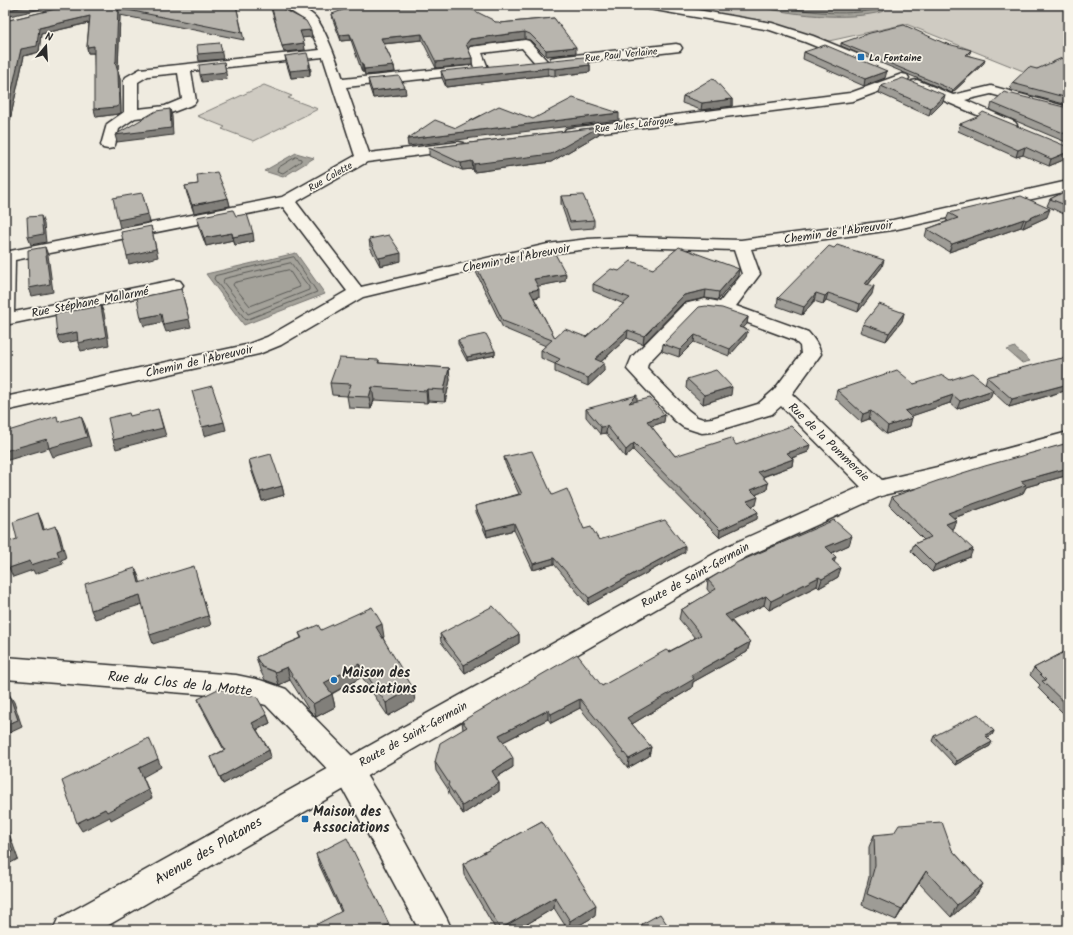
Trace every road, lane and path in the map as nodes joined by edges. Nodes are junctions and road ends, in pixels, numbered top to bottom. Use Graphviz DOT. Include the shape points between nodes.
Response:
graph roads {
  1 [pos="287,5"];
  2 [pos="649,5"];
  3 [pos="676,48"];
  4 [pos="328,53"];
  5 [pos="862,61"];
  6 [pos="542,62"];
  7 [pos="527,64"];
  8 [pos="496,67"];
  9 [pos="184,68"];
  10 [pos="481,68"];
  11 [pos="882,69"];
  12 [pos="902,78"];
  13 [pos="338,84"];
  14 [pos="952,100"];
  15 [pos="1068,111"];
  16 [pos="131,114"];
  17 [pos="1025,131"];
  18 [pos="561,133"];
  19 [pos="474,144"];
  20 [pos="108,145"];
  21 [pos="363,158"];
  22 [pos="1068,186"];
  23 [pos="287,201"];
  24 [pos="741,245"];
  25 [pos="6,257"];
  26 [pos="174,285"];
  27 [pos="357,293"];
  28 [pos="725,308"];
  29 [pos="781,395"];
  30 [pos="5,404"];
  31 [pos="1068,439"];
  32 [pos="877,489"];
  33 [pos="5,668"];
  34 [pos="348,771"];
  35 [pos="69,930"];
  36 [pos="436,930"];
  1 -- 4 [label="street, Rue Colette" via="310,18"];
  2 -- 5 [label="street" via="772,27"];
  3 -- 6 [label="street, Rue Paul Verlaine"];
  4 -- 9 [label="street"];
  4 -- 13 [label="street, Rue Colette"];
  6 -- 7 [label="street, Rue Paul Verlaine"];
  6 -- 10 [label="street" via="525,44 474,50"];
  8 -- 10 [label="street"];
  9 -- 16 [label="street" via="145,72 131,80"];
  9 -- 16 [label="street" via="189,101 168,110"];
  10 -- 13 [label="street"];
  11 -- 12 [label="street"];
  12 -- 14 [label="street"];
  12 -- 18 [label="street, Rue Jules Laforgue" via="853,97"];
  13 -- 21 [label="street, Rue Colette"];
  14 -- 15 [label="street" via="991,90"];
  14 -- 17 [label="street"];
  16 -- 20 [label="street" via="112,126"];
  19 -- 21 [label="street"];
  21 -- 23 [label="street, Rue Colette"];
  22 -- 24 [label="street, Chemin de l'Abreuvoir" via="893,225"];
  23 -- 25 [label="street, Rue Stéphane Mallarmé"];
  23 -- 27 [label="street"];
  24 -- 27 [label="street, Chemin de l'Abreuvoir" via="628,242 548,249"];
  24 -- 28 [label="street" via="751,274"];
  25 -- 26 [label="street, Rue Stéphane Mallarmé" via="5,319"];
  27 -- 30 [label="street, Chemin de l'Abreuvoir" via="274,341 252,350"];
  28 -- 29 [label="street, Rue de la Pommeraie" via="801,336 809,345 810,354"];
  28 -- 29 [label="street, Rue de la Pommeraie" via="705,305 690,308 639,361 637,369 680,415 702,426 765,409"];
  29 -- 32 [label="street, Rue de la Pommeraie"];
  31 -- 32 [label="street, Route de Saint-Germain"];
  32 -- 34 [label="street, Route de Saint-Germain" via="738,550"];
  33 -- 34 [label="street, Rue du Clos de la Motte" via="236,686 260,691 276,697"];
  34 -- 35 [label="street, Avenue des Platanes"];
  34 -- 36 [label="street, Rue du Clos de la Motte"];
}
